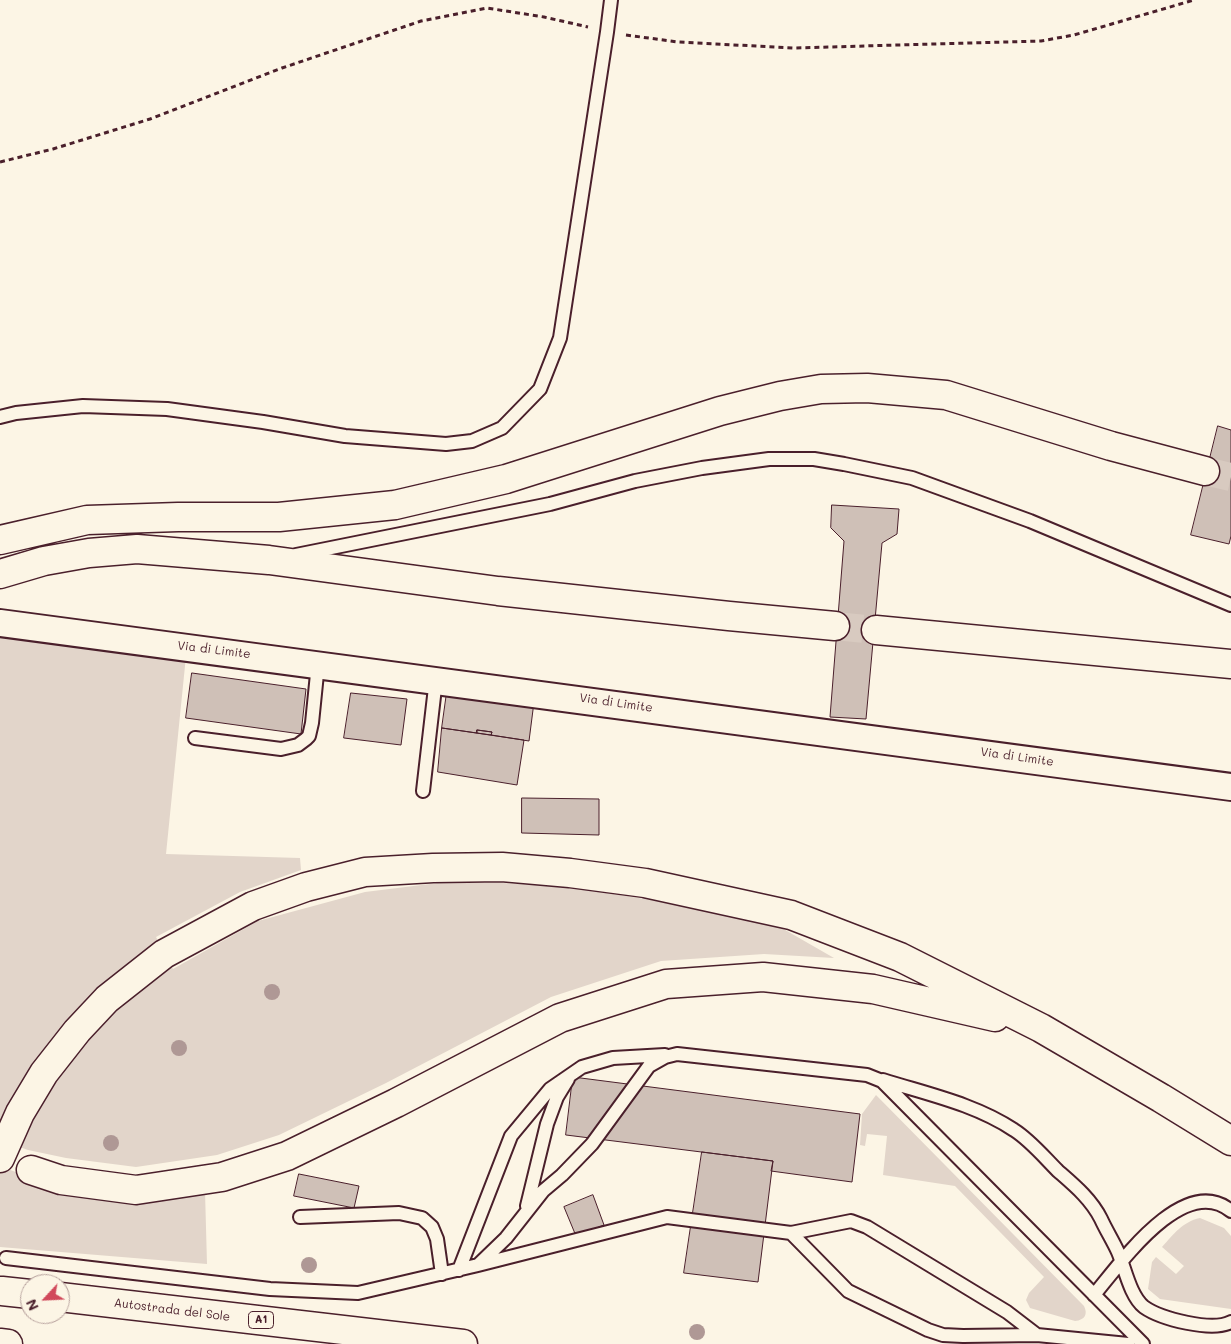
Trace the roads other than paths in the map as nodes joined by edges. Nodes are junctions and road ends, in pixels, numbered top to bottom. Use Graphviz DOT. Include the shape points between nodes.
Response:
graph roads {
  1 [pos="611,0"];
  2 [pos="0,417"];
  3 [pos="1205,471"];
  4 [pos="0,540"];
  5 [pos="269,560"];
  6 [pos="0,574"];
  7 [pos="1231,604"];
  8 [pos="0,622"];
  9 [pos="835,626"];
  10 [pos="876,630"];
  11 [pos="318,664"];
  12 [pos="1231,664"];
  13 [pos="436,679"];
  14 [pos="195,738"];
  15 [pos="1231,787"];
  16 [pos="423,791"];
  17 [pos="1041,1028"];
  18 [pos="677,1054"];
  19 [pos="573,1073"];
  20 [pos="876,1078"];
  21 [pos="1231,1141"];
  22 [pos="0,1158"];
  23 [pos="31,1170"];
  24 [pos="1231,1211"];
  25 [pos="523,1216"];
  26 [pos="300,1217"];
  27 [pos="791,1233"];
  28 [pos="6,1258"];
  29 [pos="1122,1262"];
  30 [pos="478,1265"];
  31 [pos="459,1270"];
  32 [pos="442,1274"];
  33 [pos="2,1290"];
  34 [pos="20,1293"];
  35 [pos="1094,1295"];
  36 [pos="70,1298"];
  37 [pos="1231,1322"];
  38 [pos="1037,1335"];
  39 [pos="0,1343"];
  40 [pos="8,1344"];
  41 [pos="463,1344"];
  42 [pos="1128,1344"];
  43 [pos="1143,1344"];
  1 -- 2 [label="lane" via="560,338 540,389 502,428 472,441 446,444 345,436 167,409 83,406 16,412"];
  3 -- 4 [label="highway" via="1110,446 946,395 868,388 821,389 720,411 506,479 395,504 279,517 87,520"];
  5 -- 6 [label="highway" via="137,549 53,560"];
  5 -- 7 [label="lane" via="550,504 702,468 769,459 814,459 912,478 1030,521"];
  5 -- 9 [label="highway" via="508,592"];
  8 -- 11 [label="street, Via di Limite"];
  10 -- 12 [label="highway"];
  11 -- 13 [label="street, Via di Limite"];
  11 -- 14 [label="lane" via="311,730 298,745 281,748"];
  13 -- 15 [label="street, Via di Limite"];
  13 -- 16 [label="lane"];
  17 -- 21 [label="highway"];
  17 -- 22 [label="highway" via="900,957 791,915 645,883 561,872 502,867 365,872 306,887 253,906 164,954 107,999 77,1031 44,1073 20,1113"];
  17 -- 23 [label="highway" via="873,989 763,977 666,984 560,1018 396,1104 287,1156 222,1177 136,1190 61,1180"];
  18 -- 19 [label="lane" via="614,1058 582,1067"];
  18 -- 20 [label="lane"];
  18 -- 25 [label="lane" via="649,1066 592,1144 543,1191"];
  19 -- 25 [label="lane" via="557,1097 547,1124"];
  19 -- 31 [label="lane" via="550,1089 511,1136"];
  20 -- 29 [label="lane" via="973,1108 1016,1131 1095,1208"];
  20 -- 35 [label="lane"];
  24 -- 29 [label="lane" via="1208,1200 1191,1204 1157,1224"];
  25 -- 30 [label="lane"];
  26 -- 32 [label="lane" via="399,1213 422,1218 432,1227 437,1239"];
  27 -- 30 [label="lane" via="667,1217"];
  27 -- 38 [label="lane" via="851,1221 867,1227 1008,1312"];
  27 -- 38 [label="lane" via="848,1291 928,1330 963,1336"];
  28 -- 32 [label="lane" via="270,1289 358,1293"];
  29 -- 35 [label="lane"];
  29 -- 37 [label="lane" via="1131,1286 1144,1306 1164,1316 1205,1326"];
  30 -- 31 [label="lane"];
  31 -- 32 [label="lane"];
  33 -- 34 [label="highway"];
  35 -- 43 [label="lane"];
  36 -- 41 [label="highway, Autostrada del Sole / A1"];
  38 -- 42 [label="lane"];
  39 -- 40 [label="highway"];
}
